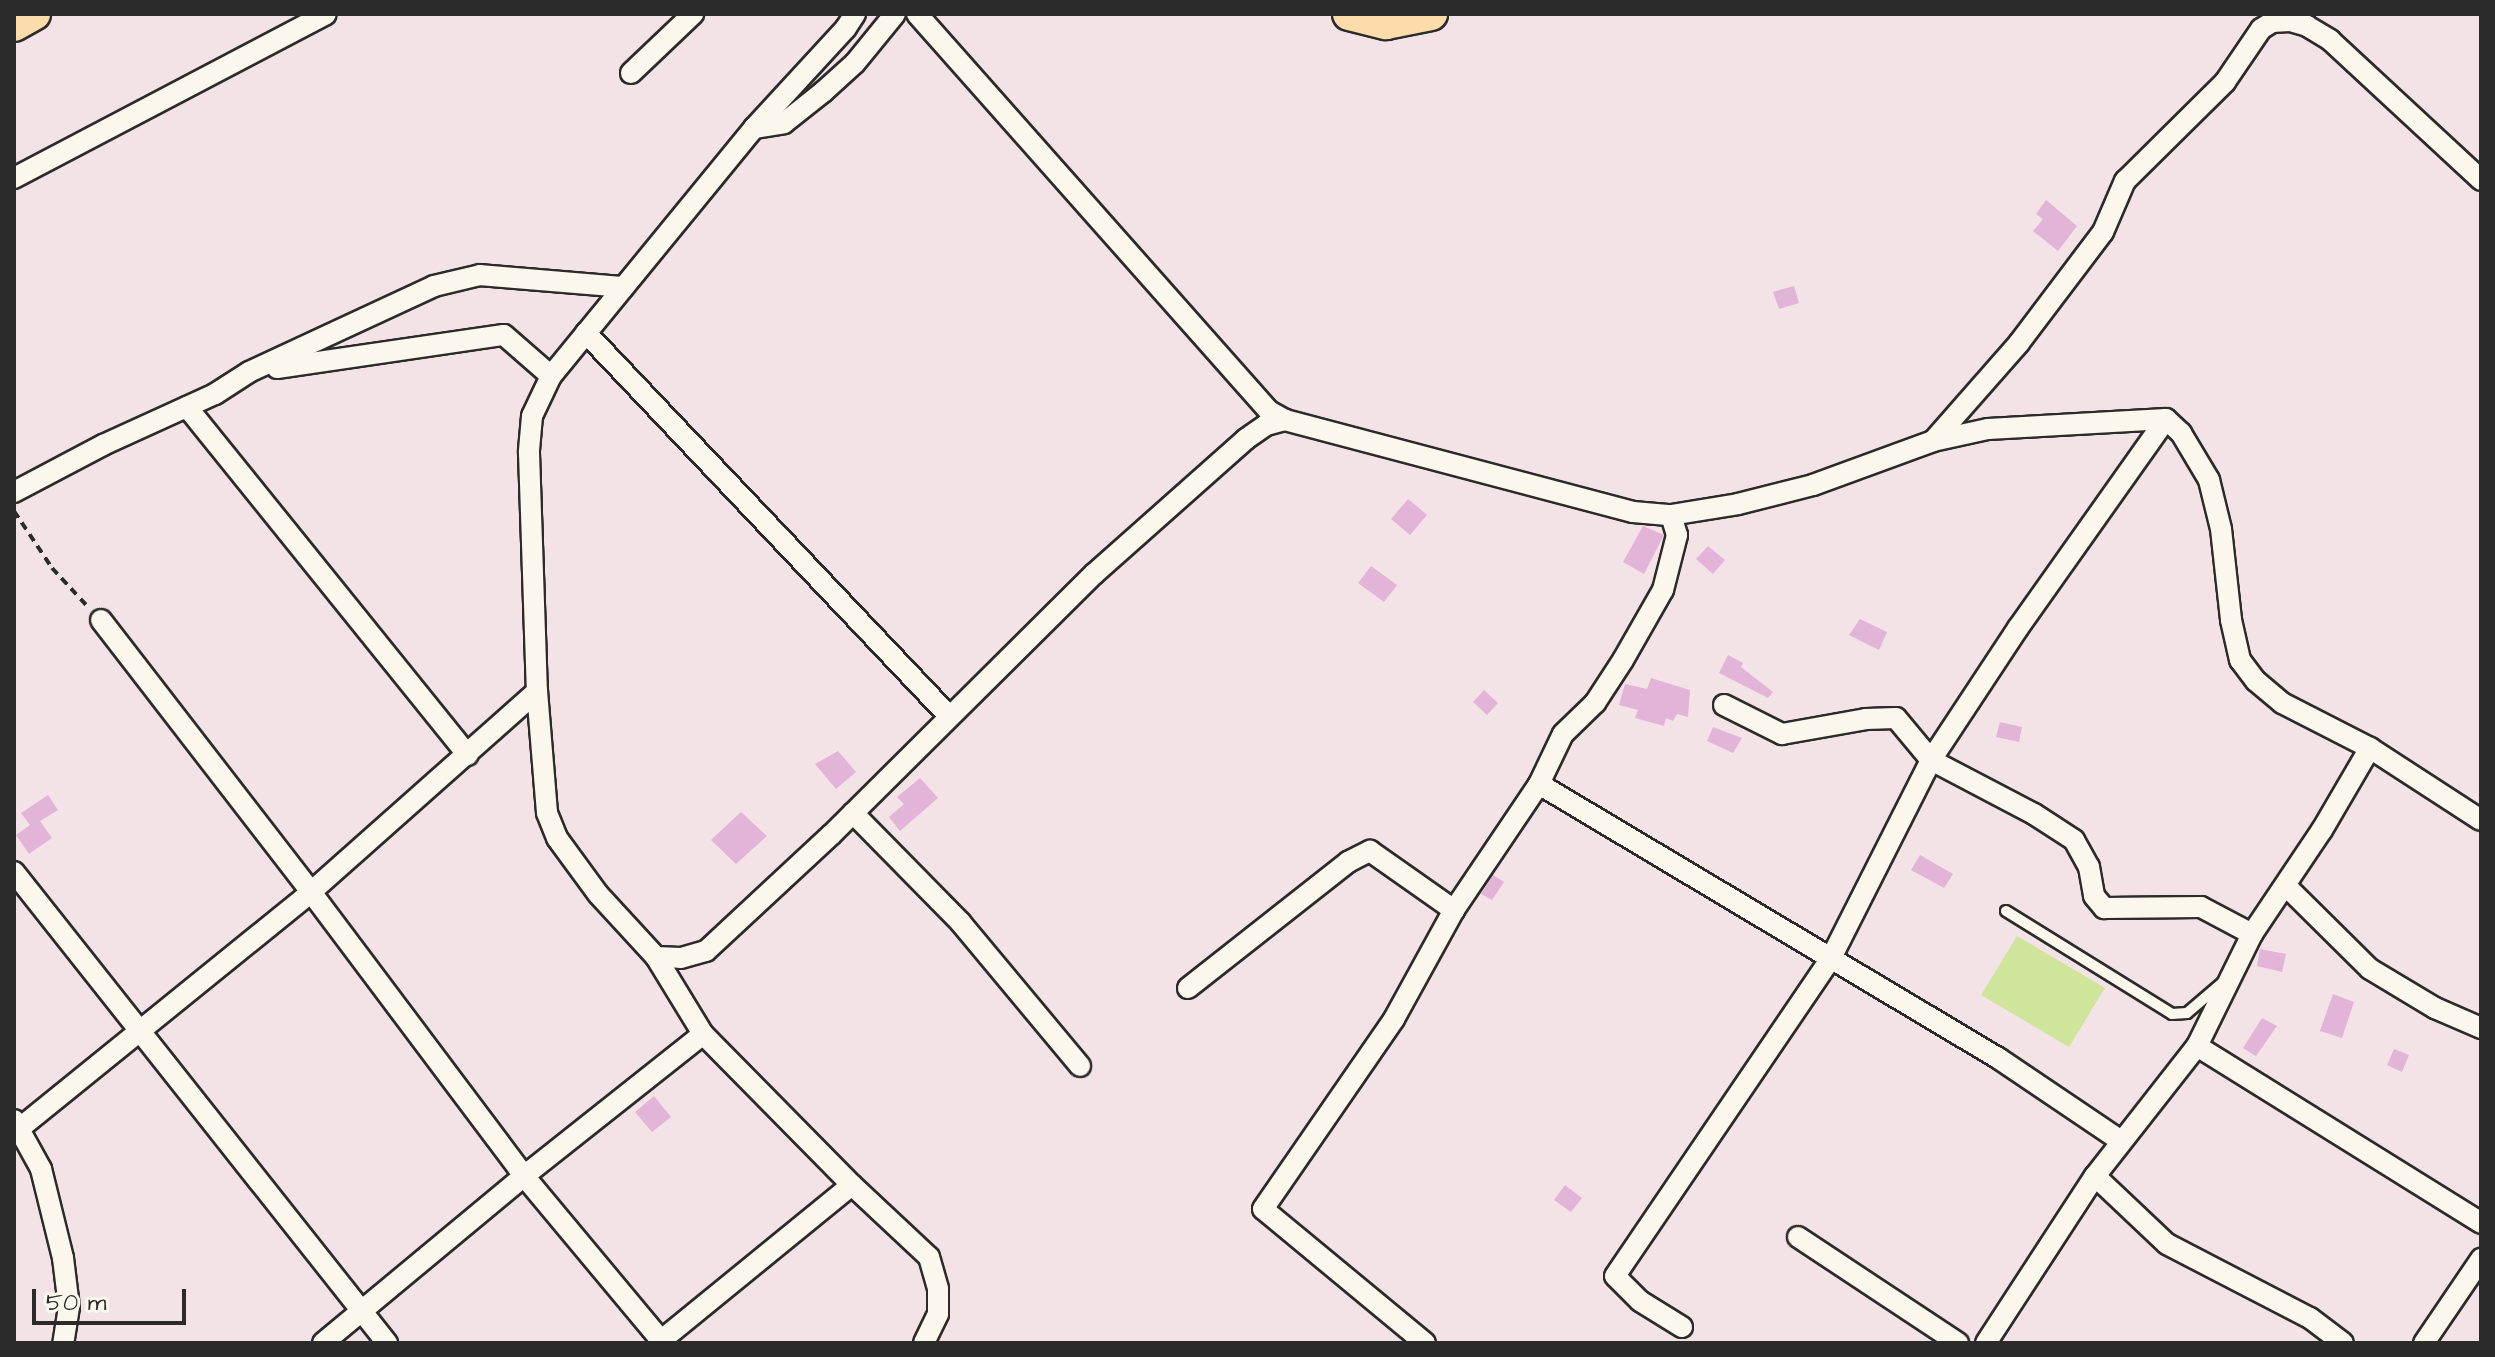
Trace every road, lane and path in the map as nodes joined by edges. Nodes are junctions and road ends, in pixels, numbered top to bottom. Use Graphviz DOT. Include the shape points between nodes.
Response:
graph roads {
  1 [pos="34,14"];
  2 [pos="326,14"];
  3 [pos="693,14"];
  4 [pos="855,14"];
  5 [pos="895,14"];
  6 [pos="917,14"];
  7 [pos="1349,14"];
  8 [pos="1431,14"];
  9 [pos="14,25"];
  10 [pos="631,73"];
  11 [pos="754,128"];
  12 [pos="14,178"];
  13 [pos="2481,180"];
  14 [pos="624,287"];
  15 [pos="586,333"];
  16 [pos="249,372"];
  17 [pos="551,376"];
  18 [pos="187,407"];
  19 [pos="2166,419"];
  20 [pos="1285,420"];
  21 [pos="1933,441"];
  22 [pos="14,492"];
  23 [pos="14,511"];
  24 [pos="1671,515"];
  25 [pos="101,620"];
  26 [pos="537,691"];
  27 [pos="1724,705"];
  28 [pos="949,716"];
  29 [pos="2370,748"];
  30 [pos="468,755"];
  31 [pos="1931,760"];
  32 [pos="1539,784"];
  33 [pos="853,813"];
  34 [pos="2481,820"];
  35 [pos="14,872"];
  36 [pos="2286,886"];
  37 [pos="311,892"];
  38 [pos="1454,910"];
  39 [pos="2006,911"];
  40 [pos="2252,934"];
  41 [pos="656,957"];
  42 [pos="1831,958"];
  43 [pos="2235,973"];
  44 [pos="1188,988"];
  45 [pos="2481,1028"];
  46 [pos="141,1029"];
  47 [pos="703,1034"];
  48 [pos="2197,1046"];
  49 [pos="1080,1066"];
  50 [pos="17,1124"];
  51 [pos="2121,1141"];
  52 [pos="524,1176"];
  53 [pos="2095,1176"];
  54 [pos="852,1185"];
  55 [pos="2481,1223"];
  56 [pos="1798,1237"];
  57 [pos="2481,1259"];
  58 [pos="363,1310"];
  59 [pos="1682,1327"];
  60 [pos="660,1342"];
  61 [pos="63,1343"];
  62 [pos="323,1343"];
  63 [pos="387,1343"];
  64 [pos="924,1343"];
  65 [pos="1425,1343"];
  66 [pos="1958,1343"];
  67 [pos="1986,1343"];
  68 [pos="2343,1343"];
  69 [pos="2424,1343"];
  1 -- 9 [label="main road"];
  2 -- 12 [label="street"];
  3 -- 10 [label="street"];
  4 -- 11 [label="street"];
  5 -- 11 [label="street" via="823,92 784,123"];
  6 -- 20 [label="street" via="1269,411"];
  7 -- 8 [label="main road" via="1386,23"];
  11 -- 14 [label="street"];
  13 -- 21 [label="street" via="2330,40 2307,26 2272,22 2261,29 2225,82 2125,181 2103,232 2019,343"];
  14 -- 15 [label="street"];
  14 -- 16 [label="street" via="480,275 434,286"];
  15 -- 17 [label="street"];
  15 -- 28 [label="street"];
  16 -- 17 [label="street" via="504,335"];
  16 -- 18 [label="street"];
  17 -- 26 [label="street" via="532,416 529,453"];
  18 -- 22 [label="street"];
  18 -- 30 [label="street"];
  19 -- 21 [label="street" via="1988,429"];
  19 -- 29 [label="street" via="2188,443 2209,480 2240,660 2282,703"];
  19 -- 31 [label="street"];
  20 -- 24 [label="street" via="1633,512"];
  20 -- 28 [label="street" via="1246,439 1094,574"];
  21 -- 24 [label="street" via="1813,485"];
  23 -- 25 [label="path" via="52,568"];
  24 -- 32 [label="street" via="1677,535 1663,590 1595,703 1563,734"];
  25 -- 37 [label="street"];
  26 -- 30 [label="street"];
  26 -- 41 [label="street" via="547,813 557,838 598,894"];
  27 -- 31 [label="street" via="1782,734 1896,718"];
  28 -- 33 [label="street"];
  29 -- 34 [label="street"];
  29 -- 36 [label="street"];
  30 -- 37 [label="street"];
  31 -- 40 [label="street" via="2074,840 2089,867 2094,896 2104,908 2201,907"];
  31 -- 42 [label="street"];
  32 -- 38 [label="street"];
  32 -- 42 [label="street"];
  33 -- 41 [label="street" via="706,951"];
  33 -- 49 [label="street" via="961,923"];
  35 -- 46 [label="street"];
  36 -- 40 [label="street"];
  36 -- 45 [label="street" via="2370,969"];
  37 -- 46 [label="street"];
  37 -- 52 [label="street"];
  38 -- 44 [label="street" via="1370,851 1348,862"];
  38 -- 65 [label="street" via="1394,1019 1263,1209"];
  39 -- 43 [label="lane" via="2172,1014 2187,1013"];
  40 -- 43 [label="street"];
  41 -- 47 [label="street"];
  42 -- 51 [label="street" via="1998,1058"];
  42 -- 59 [label="street" via="1615,1276 1640,1301"];
  43 -- 48 [label="street"];
  46 -- 50 [label="street"];
  46 -- 58 [label="street"];
  47 -- 52 [label="street"];
  47 -- 54 [label="street"];
  48 -- 51 [label="street"];
  48 -- 55 [label="street"];
  50 -- 61 [label="street" via="41,1169 63,1258 69,1307"];
  51 -- 53 [label="street"];
  52 -- 58 [label="street"];
  52 -- 60 [label="street"];
  53 -- 67 [label="street"];
  53 -- 68 [label="street" via="2167,1244 2310,1318"];
  54 -- 60 [label="street"];
  54 -- 64 [label="street" via="929,1257 938,1314"];
  56 -- 66 [label="street"];
  57 -- 69 [label="street"];
  58 -- 62 [label="street"];
  58 -- 63 [label="street"];
}
